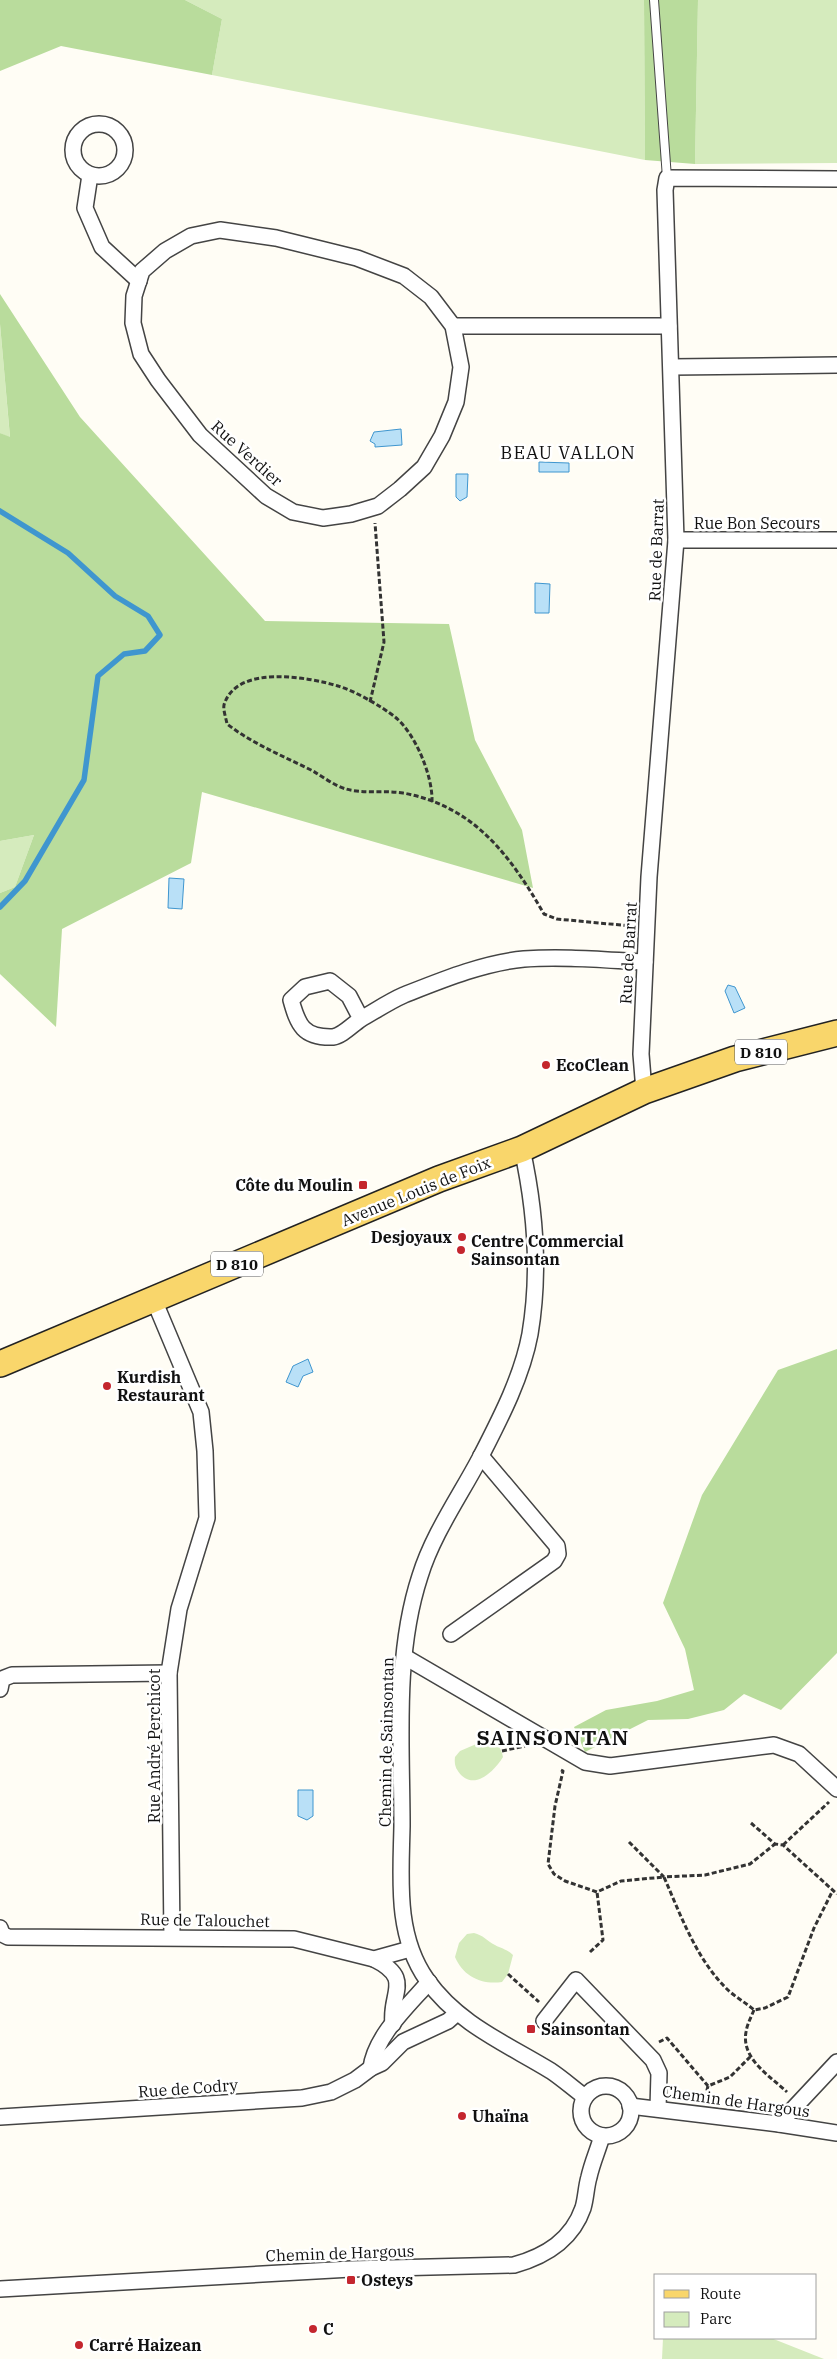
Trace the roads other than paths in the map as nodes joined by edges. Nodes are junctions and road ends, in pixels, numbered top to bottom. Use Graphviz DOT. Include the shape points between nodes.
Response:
graph roads {
  1 [pos="654,0"];
  2 [pos="90,174"];
  3 [pos="667,178"];
  4 [pos="837,179"];
  5 [pos="139,281"];
  6 [pos="453,326"];
  7 [pos="670,326"];
  8 [pos="837,365"];
  9 [pos="672,367"];
  10 [pos="676,540"];
  11 [pos="837,540"];
  12 [pos="645,962"];
  13 [pos="362,1019"];
  14 [pos="837,1034"];
  15 [pos="644,1091"];
  16 [pos="522,1149"];
  17 [pos="154,1300"];
  18 [pos="0,1364"];
  19 [pos="481,1456"];
  20 [pos="451,1634"];
  21 [pos="405,1657"];
  22 [pos="169,1672"];
  23 [pos="0,1688"];
  24 [pos="837,1789"];
  25 [pos="0,1928"];
  26 [pos="172,1937"];
  27 [pos="410,1949"];
  28 [pos="374,1959"];
  29 [pos="429,1982"];
  30 [pos="457,2013"];
  31 [pos="547,2017"];
  32 [pos="393,2024"];
  33 [pos="837,2062"];
  34 [pos="371,2068"];
  35 [pos="585,2097"];
  36 [pos="630,2106"];
  37 [pos="658,2108"];
  38 [pos="0,2117"];
  39 [pos="779,2124"];
  40 [pos="837,2133"];
  41 [pos="602,2136"];
  42 [pos="0,2289"];
  1 -- 3 [label="lane"];
  2 -- 5 [label="street" via="85,208 102,247"];
  3 -- 4 [label="street"];
  3 -- 7 [label="street, Rue de Barrat"];
  5 -- 6 [label="street" via="142,271 165,251 191,236 220,230 266,236 356,258 404,276 431,297"];
  5 -- 6 [label="street, Rue Verdier" via="134,296 134,323 141,354 200,435 266,496 293,512 323,518 378,506 424,467 456,402 461,367"];
  6 -- 7 [label="street"];
  7 -- 9 [label="street, Rue de Barrat"];
  8 -- 9 [label="street"];
  9 -- 10 [label="street, Rue de Barrat"];
  10 -- 11 [label="street, Rue Bon Secours"];
  10 -- 12 [label="street, Rue de Barrat"];
  12 -- 13 [label="street" via="522,959 452,977 402,996"];
  12 -- 15 [label="street, Rue de Barrat" via="641,1062"];
  13 -- 13 [label="street" via="336,1037 315,1037 298,1024 291,1000 305,987 330,981 349,996"];
  14 -- 15 [label="main road, Avenue Louis de Foix / D 810" via="734,1059"];
  15 -- 16 [label="main road, Avenue Louis de Foix / D 810"];
  16 -- 17 [label="main road, Avenue Louis de Foix / D 810" via="440,1179"];
  16 -- 19 [label="street, Chemin de Sainsontan" via="534,1226 530,1334 517,1378"];
  17 -- 18 [label="main road, Avenue Louis de Foix / D 810"];
  17 -- 22 [label="street, Rue André Perchicot" via="201,1412 205,1451 207,1518 179,1610"];
  19 -- 20 [label="street" via="558,1546 558,1554 554,1561"];
  19 -- 21 [label="street, Chemin de Sainsontan" via="421,1573 411,1608"];
  21 -- 24 [label="street" via="585,1762 610,1766 774,1745 799,1754"];
  21 -- 27 [label="street, Chemin de Sainsontan" via="402,1913"];
  22 -- 23 [label="street" via="12,1675 2,1679"];
  22 -- 26 [label="street, Rue André Perchicot"];
  25 -- 26 [label="street, Rue de Talouchet" via="2,1934 8,1936"];
  26 -- 28 [label="street, Rue de Talouchet" via="294,1939"];
  27 -- 28 [label="street, Rue de Talouchet"];
  27 -- 29 [label="street, Chemin de Sainsontan"];
  28 -- 32 [label="street" via="391,1967 397,1980"];
  29 -- 30 [label="street, Chemin de Sainsontan"];
  29 -- 32 [label="street"];
  30 -- 34 [label="street, Rue de Codry" via="448,2022 403,2042 382,2063"];
  30 -- 35 [label="street, Chemin de Sainsontan" via="489,2036 553,2072"];
  31 -- 37 [label="street" via="576,1980 653,2060 658,2074"];
  32 -- 34 [label="street" via="373,2056"];
  33 -- 39 [label="street"];
  34 -- 38 [label="street, Rue de Codry" via="331,2092 302,2098"];
  35 -- 36 [label="street" via="593,2089 604,2086 616,2088 626,2096"];
  35 -- 41 [label="street" via="581,2109 583,2122"];
  36 -- 37 [label="street, Chemin de Hargous"];
  36 -- 41 [label="street" via="630,2118 624,2129 614,2136"];
  37 -- 39 [label="street, Chemin de Hargous"];
  39 -- 40 [label="street, Chemin de Hargous"];
  41 -- 42 [label="street, Chemin de Hargous" via="576,2223 549,2252 514,2265 360,2268"];
}
